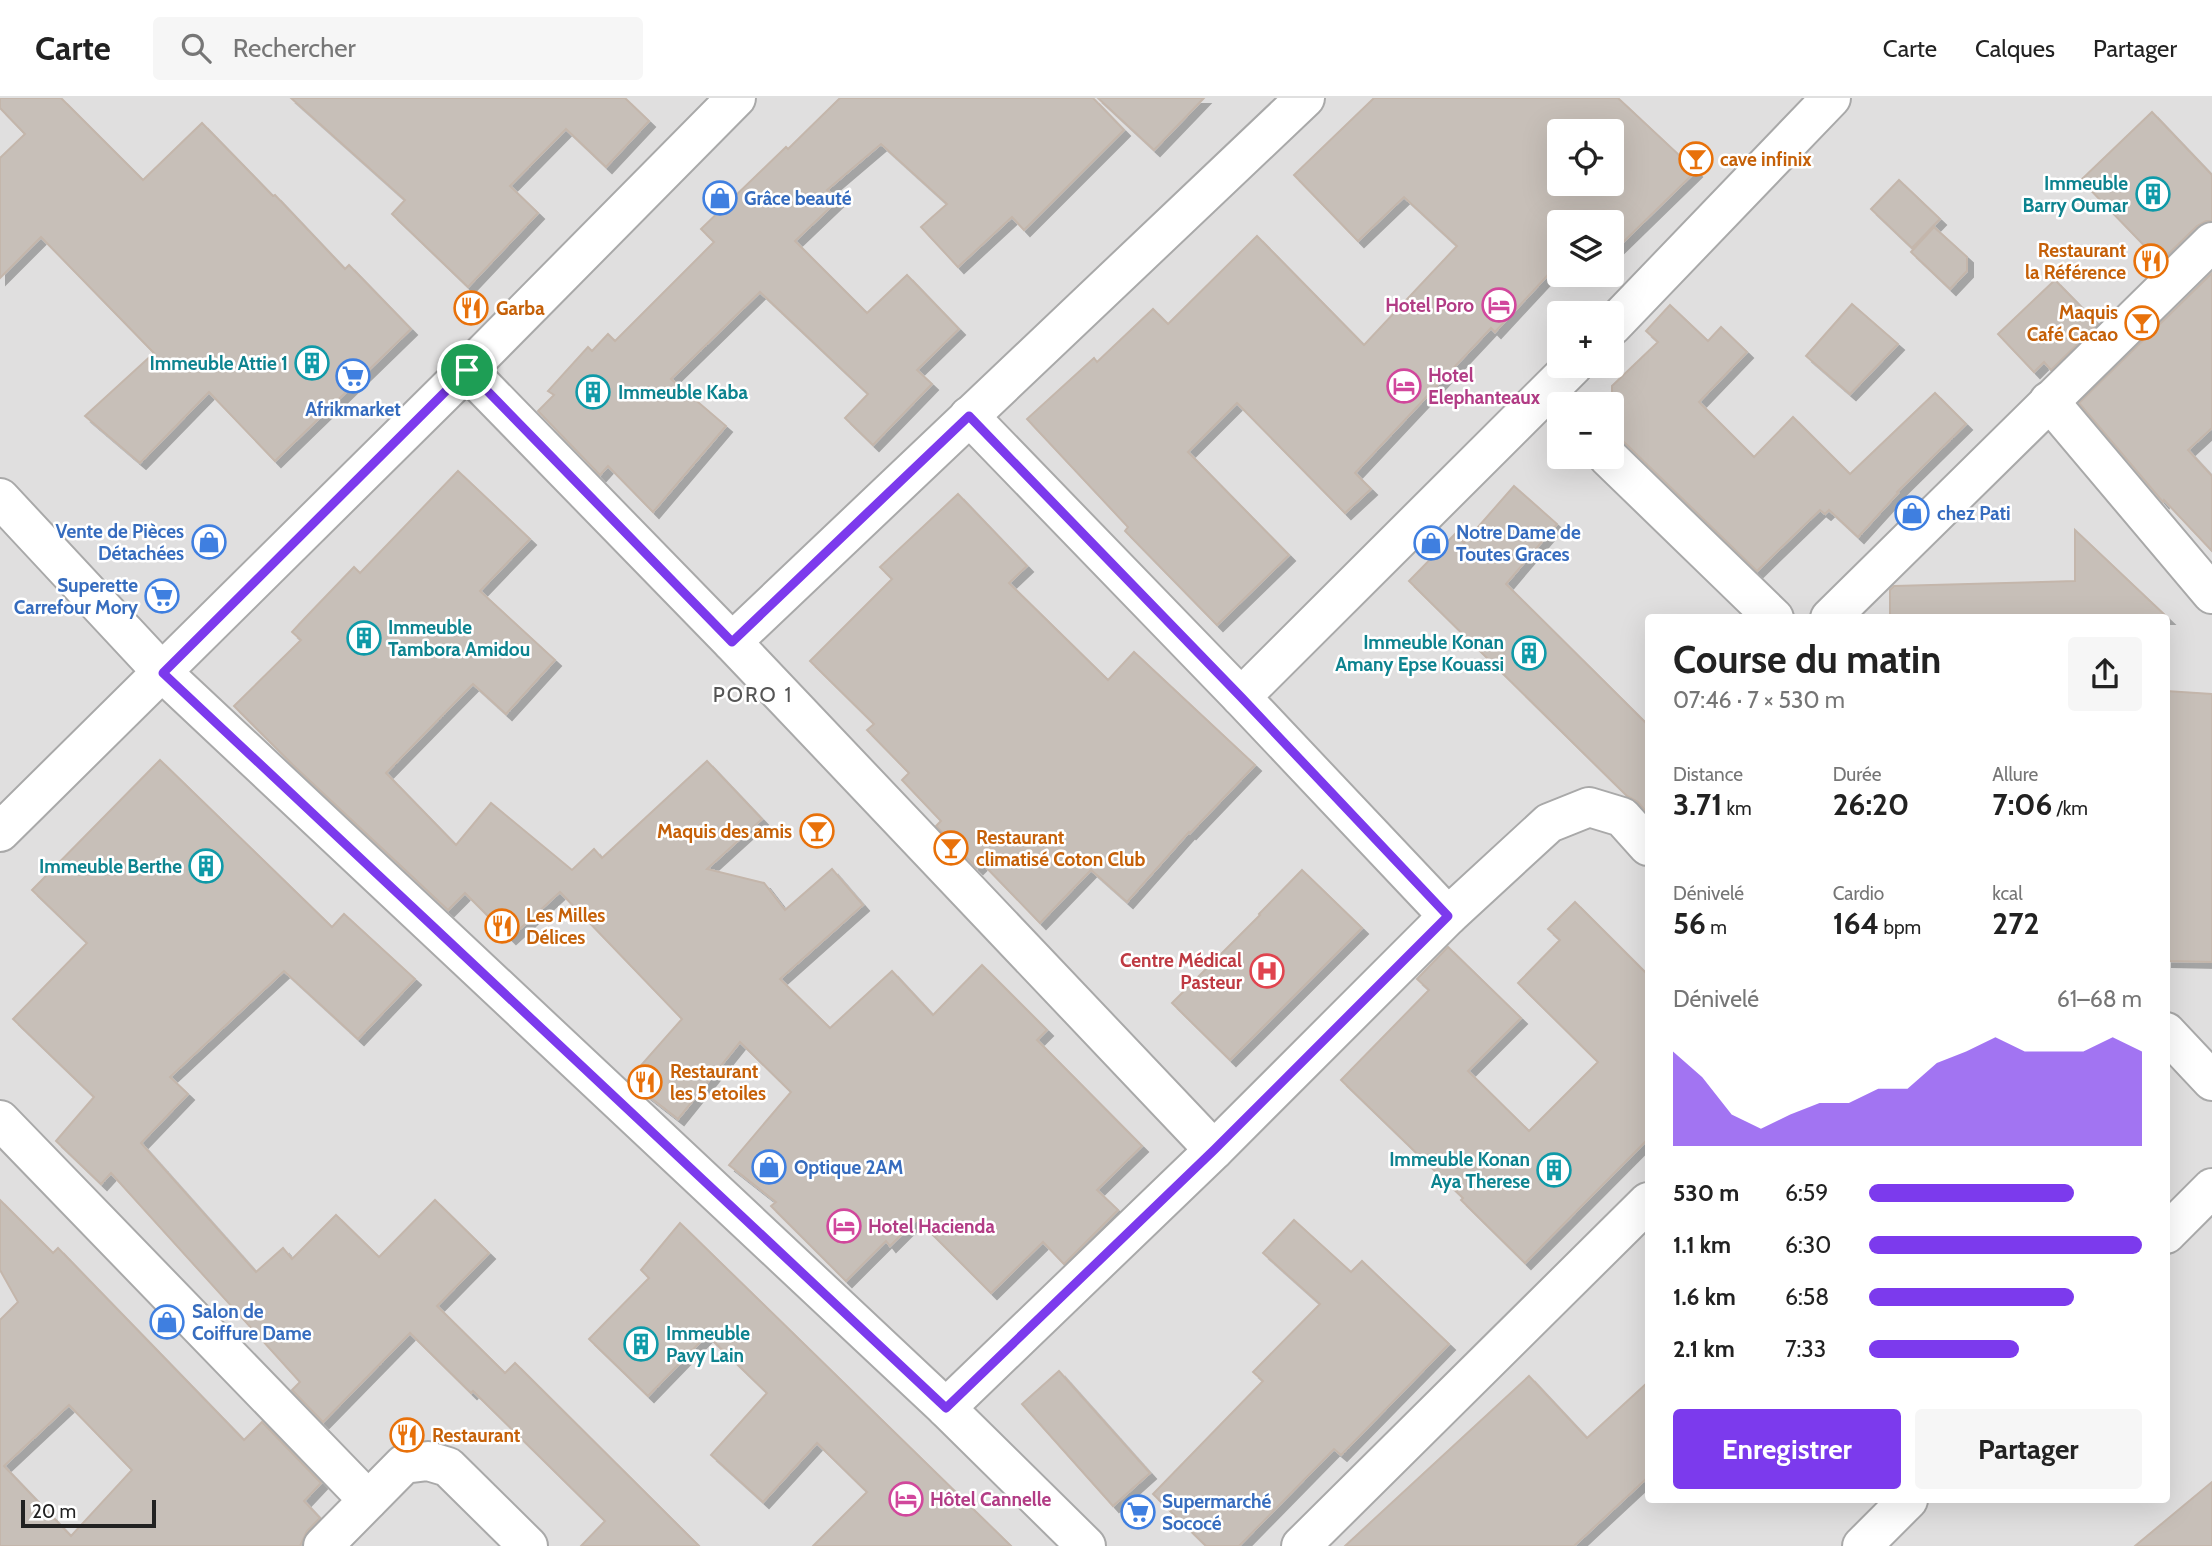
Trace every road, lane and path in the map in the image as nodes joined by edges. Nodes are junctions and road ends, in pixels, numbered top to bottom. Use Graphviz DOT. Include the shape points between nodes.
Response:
graph roads {
  1 [pos="736,98"];
  2 [pos="1305,98"];
  3 [pos="1831,98"];
  4 [pos="2212,242"];
  5 [pos="1624,314"];
  6 [pos="467,370"];
  7 [pos="2049,401"];
  8 [pos="1547,407"];
  9 [pos="969,416"];
  10 [pos="1620,469"];
  11 [pos="0,498"];
  12 [pos="2212,594"];
  13 [pos="1770,614"];
  14 [pos="1834,614"];
  15 [pos="732,642"];
  16 [pos="163,673"];
  17 [pos="1241,697"];
  18 [pos="0,832"];
  19 [pos="1645,843"];
  20 [pos="1448,916"];
  21 [pos="2170,1036"];
  22 [pos="2212,1081"];
  23 [pos="0,1120"];
  24 [pos="1214,1150"];
  25 [pos="2212,1188"];
  26 [pos="1645,1205"];
  27 [pos="2170,1230"];
  28 [pos="946,1408"];
  29 [pos="368,1500"];
  30 [pos="1905,1503"];
  31 [pos="323,1546"];
  32 [pos="528,1546"];
  33 [pos="1086,1546"];
  34 [pos="1301,1546"];
  35 [pos="1863,1546"];
  1 -- 6 [label="street"];
  2 -- 9 [label="street"];
  3 -- 5 [label="street"];
  4 -- 7 [label="street"];
  6 -- 15 [label="street"];
  6 -- 16 [label="street"];
  7 -- 12 [label="street"];
  7 -- 14 [label="street"];
  8 -- 17 [label="street"];
  9 -- 15 [label="street"];
  9 -- 17 [label="street"];
  10 -- 13 [label="street"];
  11 -- 16 [label="street"];
  15 -- 24 [label="street"];
  16 -- 18 [label="street"];
  16 -- 28 [label="street"];
  17 -- 20 [label="street"];
  19 -- 20 [label="street" via="1622,817 1589,807 1549,823"];
  20 -- 24 [label="street"];
  21 -- 22 [label="street"];
  23 -- 29 [label="street"];
  24 -- 28 [label="street"];
  25 -- 27 [label="street"];
  26 -- 34 [label="street"];
  28 -- 33 [label="street"];
  29 -- 31 [label="street"];
  29 -- 32 [label="street" via="404,1464 428,1461 448,1467"];
  30 -- 35 [label="street"];
}
